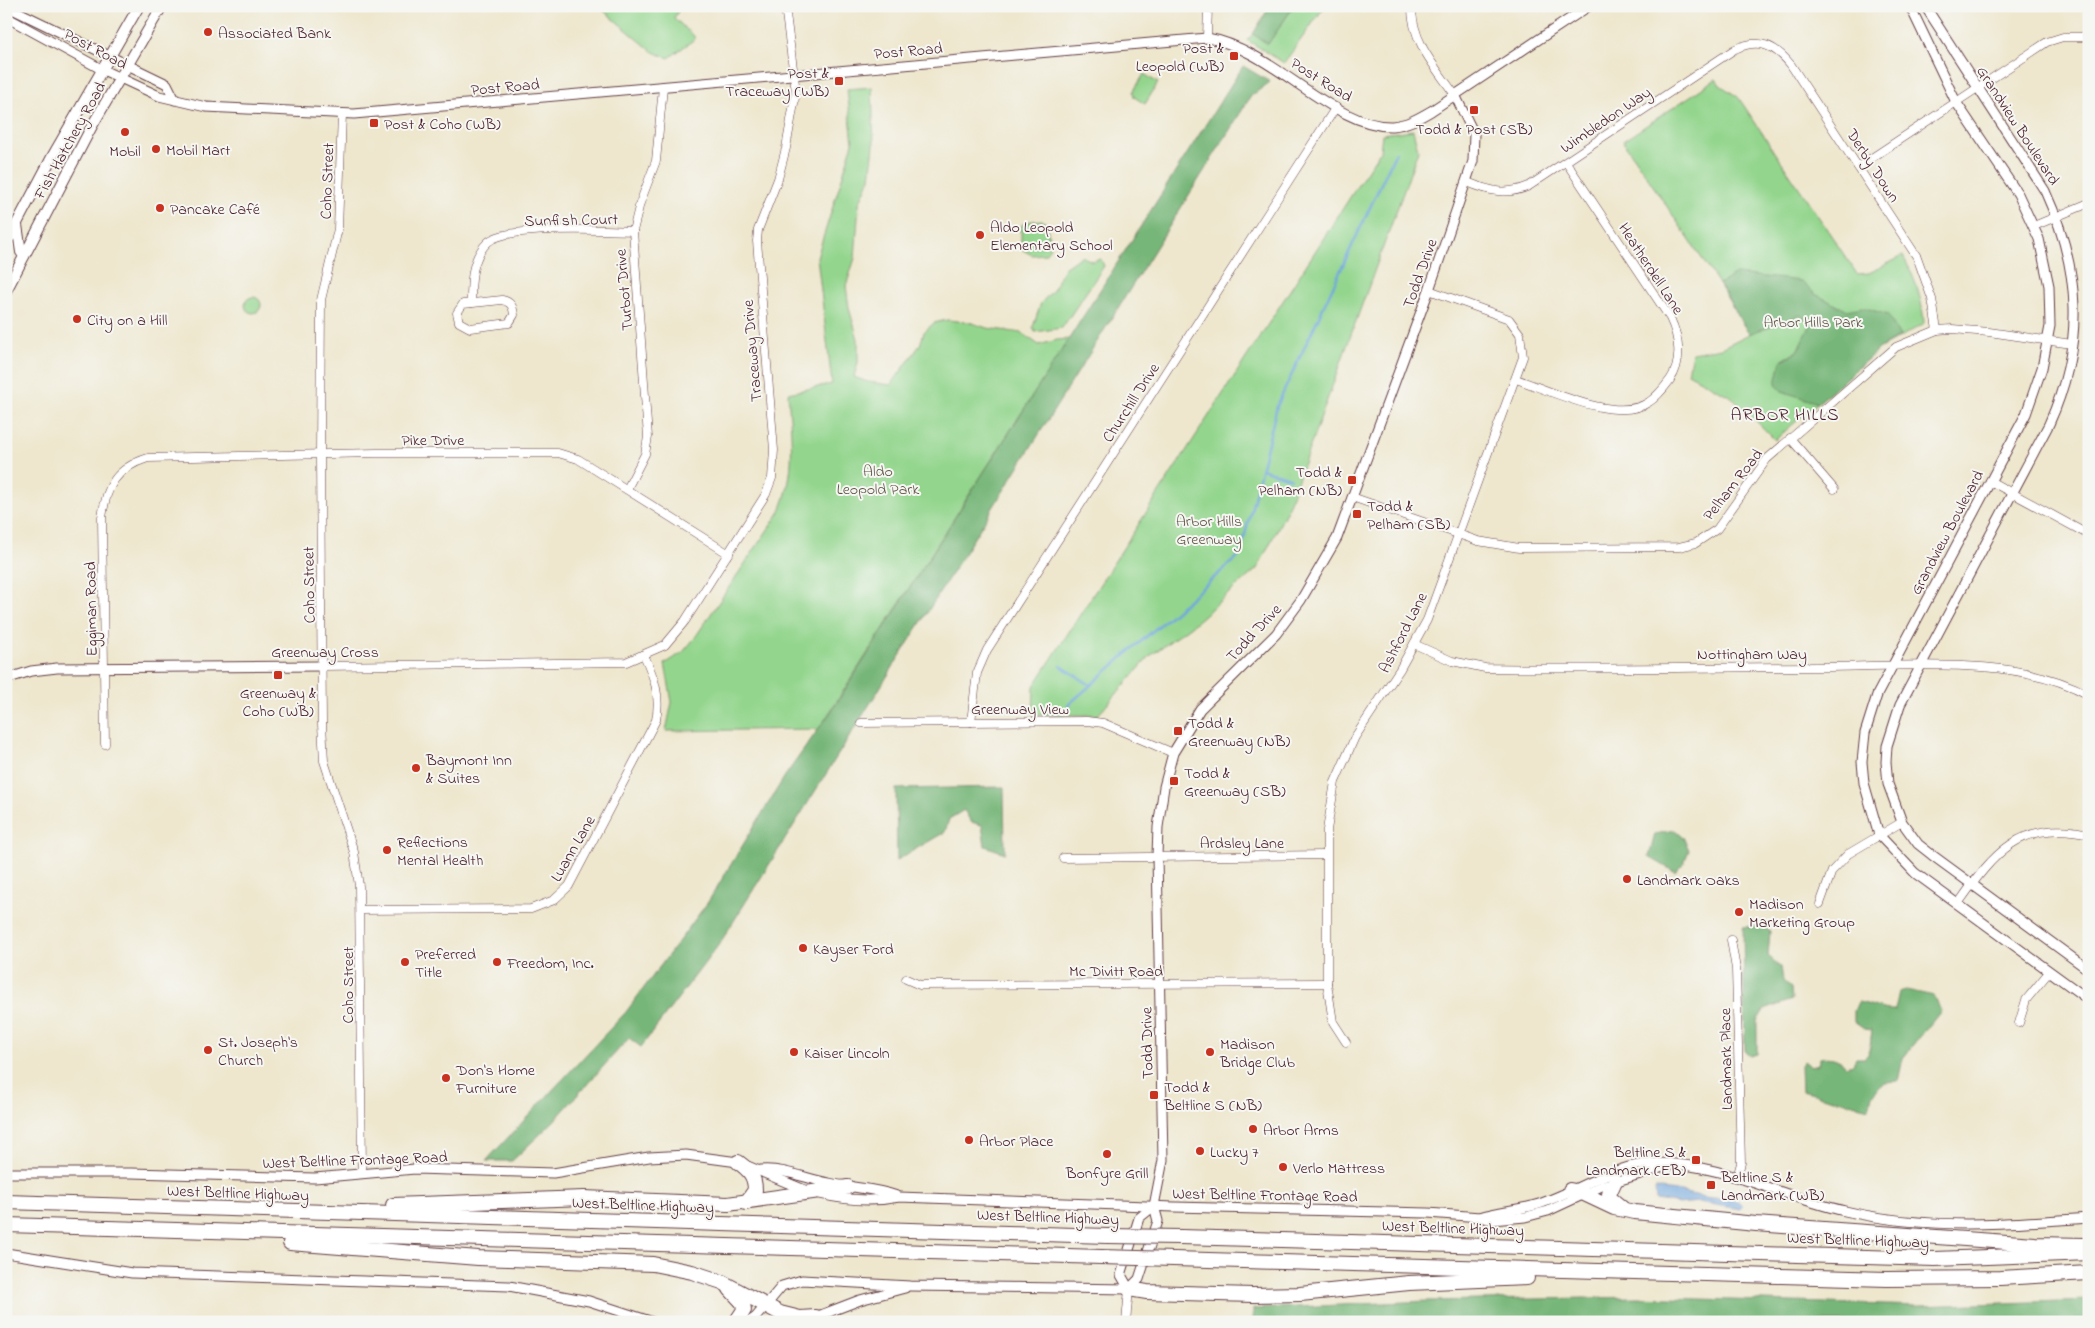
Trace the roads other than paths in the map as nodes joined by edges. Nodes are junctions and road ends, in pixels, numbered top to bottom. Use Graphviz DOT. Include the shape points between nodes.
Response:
graph roads {
  1 [pos="6,6"];
  2 [pos="139,6"];
  3 [pos="162,6"];
  4 [pos="785,6"];
  5 [pos="1208,6"];
  6 [pos="1412,6"];
  7 [pos="1589,6"];
  8 [pos="1910,6"];
  9 [pos="1925,6"];
  10 [pos="6,17"];
  11 [pos="2089,37"];
  12 [pos="1206,38"];
  13 [pos="1752,44"];
  14 [pos="111,56"];
  15 [pos="128,64"];
  16 [pos="103,70"];
  17 [pos="794,75"];
  18 [pos="120,78"];
  19 [pos="662,87"];
  20 [pos="1978,88"];
  21 [pos="1455,95"];
  22 [pos="175,100"];
  23 [pos="1956,102"];
  24 [pos="1336,107"];
  25 [pos="342,113"];
  26 [pos="1566,162"];
  27 [pos="1858,167"];
  28 [pos="1467,182"];
  29 [pos="2089,203"];
  30 [pos="2057,216"];
  31 [pos="17,224"];
  32 [pos="2034,226"];
  33 [pos="633,231"];
  34 [pos="6,244"];
  35 [pos="24,256"];
  36 [pos="1428,290"];
  37 [pos="6,291"];
  38 [pos="471,303"];
  39 [pos="1937,330"];
  40 [pos="2048,340"];
  41 [pos="2072,344"];
  42 [pos="1516,379"];
  43 [pos="1790,438"];
  44 [pos="320,456"];
  45 [pos="115,477"];
  46 [pos="1990,481"];
  47 [pos="627,489"];
  48 [pos="1834,489"];
  49 [pos="2012,492"];
  50 [pos="1352,497"];
  51 [pos="1459,534"];
  52 [pos="2089,536"];
  53 [pos="729,554"];
  54 [pos="1414,644"];
  55 [pos="644,655"];
  56 [pos="104,666"];
  57 [pos="322,666"];
  58 [pos="1920,666"];
  59 [pos="1891,667"];
  60 [pos="6,680"];
  61 [pos="2089,695"];
  62 [pos="971,722"];
  63 [pos="861,723"];
  64 [pos="105,744"];
  65 [pos="1173,753"];
  66 [pos="1902,822"];
  67 [pos="2089,834"];
  68 [pos="1879,835"];
  69 [pos="1326,855"];
  70 [pos="1157,856"];
  71 [pos="1063,858"];
  72 [pos="1972,885"];
  73 [pos="1820,904"];
  74 [pos="1958,904"];
  75 [pos="360,910"];
  76 [pos="1731,940"];
  77 [pos="2089,970"];
  78 [pos="2049,972"];
  79 [pos="906,978"];
  80 [pos="1160,983"];
  81 [pos="1327,983"];
  82 [pos="2089,1000"];
  83 [pos="2019,1023"];
  84 [pos="1346,1042"];
  85 [pos="738,1162"];
  86 [pos="1670,1165"];
  87 [pos="761,1170"];
  88 [pos="6,1173"];
  89 [pos="362,1173"];
  90 [pos="1737,1177"];
  91 [pos="1615,1181"];
  92 [pos="848,1187"];
  93 [pos="1570,1190"];
  94 [pos="810,1192"];
  95 [pos="1584,1194"];
  96 [pos="899,1197"];
  97 [pos="6,1202"];
  98 [pos="746,1203"];
  99 [pos="1154,1206"];
  100 [pos="264,1210"];
  101 [pos="1625,1210"];
  102 [pos="1480,1217"];
  103 [pos="2089,1218"];
  104 [pos="6,1225"];
  105 [pos="157,1231"];
  106 [pos="2089,1245"];
  107 [pos="6,1253"];
  108 [pos="2089,1253"];
  109 [pos="1645,1273"];
  110 [pos="2089,1273"];
  111 [pos="722,1282"];
  112 [pos="910,1286"];
  113 [pos="1129,1289"];
  114 [pos="766,1305"];
  115 [pos="810,1319"];
  116 [pos="653,1322"];
  117 [pos="736,1322"];
  118 [pos="749,1322"];
  119 [pos="1126,1322"];
  1 -- 14 [label="street, Post Road"];
  2 -- 14 [label="main road, Fish Hatchery Road"];
  3 -- 15 [label="main road, Fish Hatchery Road"];
  4 -- 17 [label="street, Traceway Drive"];
  5 -- 12 [label="street"];
  6 -- 21 [label="street" via="1419,43"];
  7 -- 21 [label="street, Post Road"];
  8 -- 23 [label="street, Grandview Boulevard"];
  9 -- 20 [label="street, Grandview Boulevard"];
  10 -- 16 [label="street, Post Road"];
  11 -- 20 [label="street" via="2064,37 2047,42"];
  12 -- 17 [label="street, Post Road"];
  12 -- 24 [label="street, Post Road" via="1247,51"];
  13 -- 26 [label="street, Wimbledon Way" via="1735,49"];
  13 -- 27 [label="street, Derby Down" via="1767,45 1784,56"];
  14 -- 15 [label="street, Post Road"];
  14 -- 16 [label="main road, Fish Hatchery Road"];
  15 -- 18 [label="main road, Fish Hatchery Road"];
  15 -- 22 [label="street, Post Road" via="167,84"];
  16 -- 18 [label="street, Post Road"];
  16 -- 31 [label="main road, Fish Hatchery Road"];
  17 -- 19 [label="street, Post Road"];
  17 -- 53 [label="street, Traceway Drive" via="796,92 786,148 757,241 774,450 772,478 766,494"];
  18 -- 22 [label="street, Post Road"];
  18 -- 35 [label="main road, Fish Hatchery Road"];
  19 -- 25 [label="street, Post Road" via="390,112"];
  19 -- 33 [label="street, Turbot Drive" via="656,161"];
  20 -- 23 [label="street"];
  20 -- 30 [label="street, Grandview Boulevard" via="2032,167"];
  21 -- 24 [label="street, Post Road" via="1416,120 1392,126 1361,120"];
  21 -- 28 [label="street, Todd Drive" via="1474,134 1473,161"];
  22 -- 25 [label="street, Post Road" via="206,107"];
  23 -- 27 [label="street"];
  23 -- 32 [label="street, Grandview Boulevard" via="2018,194"];
  24 -- 62 [label="street, Churchill Drive" via="987,650 977,673"];
  25 -- 44 [label="street, Coho Street" via="338,229 322,300"];
  26 -- 28 [label="street, Wimbledon Way" via="1519,191 1498,192"];
  26 -- 42 [label="street, Heatherdell Lane" via="1670,318 1678,339 1677,365 1672,377 1648,403 1612,410"];
  27 -- 39 [label="street, Derby Down" via="1917,257 1932,299"];
  28 -- 36 [label="street, Todd Drive"];
  29 -- 30 [label="street"];
  30 -- 32 [label="street"];
  30 -- 41 [label="street, Grandview Boulevard" via="2074,290"];
  31 -- 34 [label="main road, Fish Hatchery Road"];
  31 -- 35 [label="main road" via="20,252"];
  32 -- 40 [label="street, Grandview Boulevard" via="2049,286"];
  33 -- 38 [label="street, Sunfish Court" via="536,231 495,237 476,259"];
  33 -- 47 [label="street, Turbot Drive" via="648,437 645,454"];
  35 -- 37 [label="main road, Fish Hatchery Road"];
  36 -- 42 [label="street, Ashford Lane" via="1500,314 1516,326 1524,350"];
  36 -- 50 [label="street, Todd Drive"];
  38 -- 38 [label="street" via="463,304 457,313 459,322 466,327 509,323 514,315 513,306 508,301"];
  39 -- 40 [label="street, Pelham Road" via="1965,329"];
  39 -- 43 [label="street, Pelham Road" via="1896,347"];
  40 -- 41 [label="street, Pelham Road"];
  40 -- 46 [label="street, Grandview Boulevard" via="2035,392"];
  41 -- 49 [label="street, Grandview Boulevard" via="2057,405"];
  42 -- 51 [label="street, Ashford Lane"];
  43 -- 48 [label="street"];
  43 -- 51 [label="street, Pelham Road" via="1762,466 1717,529 1696,543 1662,548 1519,548"];
  44 -- 45 [label="street, Pike Drive" via="148,458 134,462"];
  44 -- 47 [label="street, Pike Drive" via="558,453 578,459"];
  44 -- 57 [label="street, Coho Street"];
  45 -- 56 [label="street, Eggiman Road" via="105,495 102,518"];
  46 -- 49 [label="street"];
  46 -- 59 [label="street, Grandview Boulevard"];
  47 -- 53 [label="street, Pike Drive"];
  49 -- 52 [label="street"];
  49 -- 58 [label="street, Grandview Boulevard"];
  50 -- 51 [label="street, Pelham Road"];
  50 -- 65 [label="street, Todd Drive" via="1337,538 1301,600 1276,634 1200,709"];
  51 -- 54 [label="street, Ashford Lane"];
  53 -- 55 [label="street, Traceway Drive" via="685,621 665,645"];
  54 -- 59 [label="street, Nottingham Way" via="1452,661 1485,668"];
  54 -- 69 [label="street, Ashford Lane" via="1344,760 1330,805"];
  55 -- 57 [label="street, Greenway Cross" via="626,662 607,664"];
  55 -- 75 [label="street, Luann Lane" via="656,682 656,720 579,870 562,894 531,909"];
  56 -- 57 [label="street, Greenway Cross"];
  56 -- 60 [label="street, Greenway Cross" via="31,671"];
  56 -- 64 [label="street, Eggiman Road"];
  57 -- 75 [label="street, Coho Street" via="323,757 354,852"];
  58 -- 59 [label="street, Nottingham Way"];
  58 -- 61 [label="street, Nottingham Way" via="2007,668 2056,680"];
  58 -- 66 [label="street, Grandview Boulevard" via="1900,705 1887,746 1888,784"];
  59 -- 68 [label="street, Grandview Boulevard" via="1869,717 1863,745 1864,783"];
  62 -- 63 [label="street, Greenway View"];
  62 -- 65 [label="street, Greenway View" via="1103,723"];
  65 -- 70 [label="street, Todd Drive" via="1164,787"];
  66 -- 68 [label="street"];
  66 -- 72 [label="street, Grandview Boulevard" via="1918,844"];
  67 -- 72 [label="street" via="2052,830 2027,836 1993,858"];
  68 -- 73 [label="street" via="1848,854 1832,871"];
  68 -- 74 [label="street, Grandview Boulevard" via="1915,873"];
  69 -- 70 [label="street, Ardsley Lane"];
  69 -- 81 [label="street, Ashford Lane"];
  70 -- 71 [label="street, Ardsley Lane"];
  70 -- 80 [label="street, Todd Drive"];
  72 -- 74 [label="street"];
  72 -- 77 [label="street, Grandview Boulevard"];
  74 -- 78 [label="street, Grandview Boulevard"];
  75 -- 89 [label="street, Coho Street"];
  76 -- 90 [label="street, Landmark Place" via="1738,1016 1741,1164"];
  78 -- 82 [label="street, Grandview Boulevard"];
  78 -- 83 [label="street" via="2026,1000"];
  79 -- 80 [label="street, Mc Divitt Road" via="920,985"];
  80 -- 81 [label="street, Mc Divitt Road"];
  80 -- 99 [label="street, Todd Drive" via="1163,1160"];
  81 -- 84 [label="street, Ashford Lane" via="1333,1022"];
  85 -- 87 [label="street, West Beltline Frontage Road"];
  85 -- 89 [label="street, West Beltline Frontage Road" via="674,1155 553,1173 415,1169"];
  85 -- 98 [label="highway" via="754,1179 755,1190"];
  86 -- 90 [label="street, West Beltline Frontage Road" via="1705,1168"];
  86 -- 91 [label="street, West Beltline Frontage Road"];
  86 -- 93 [label="street, West Beltline Frontage Road" via="1656,1163 1633,1167"];
  87 -- 92 [label="street, West Beltline Frontage Road" via="772,1169"];
  87 -- 94 [label="street, West Beltline Frontage Road"];
  88 -- 89 [label="street, West Beltline Frontage Road" via="315,1178"];
  90 -- 103 [label="street, West Beltline Frontage Road" via="1844,1211 1898,1220 1966,1224"];
  91 -- 95 [label="street, West Beltline Frontage Road"];
  91 -- 101 [label="highway" via="1609,1190 1610,1199"];
  92 -- 94 [label="highway"];
  92 -- 96 [label="street, West Beltline Frontage Road"];
  93 -- 95 [label="highway"];
  93 -- 102 [label="street, West Beltline Frontage Road" via="1537,1204"];
  94 -- 96 [label="street, West Beltline Frontage Road" via="863,1200"];
  94 -- 98 [label="highway"];
  95 -- 101 [label="highway" via="1599,1203"];
  95 -- 102 [label="street, West Beltline Frontage Road" via="1548,1211 1524,1217 1492,1220"];
  96 -- 99 [label="street, West Beltline Frontage Road"];
  97 -- 100 [label="highway, West Beltline Highway"];
  98 -- 100 [label="highway" via="584,1198"];
  99 -- 102 [label="street, West Beltline Frontage Road"];
  99 -- 113 [label="street, Todd Drive" via="1158,1221 1139,1279"];
  99 -- 113 [label="street, Todd Drive" via="1139,1218 1121,1275"];
  100 -- 108 [label="highway, West Beltline Highway, bridge" via="1891,1258"];
  101 -- 106 [label="highway" via="1756,1224"];
  104 -- 105 [label="highway"];
  105 -- 109 [label="highway, bridge"];
  105 -- 111 [label="highway" via="453,1256 653,1264"];
  107 -- 116 [label="street" via="96,1269 150,1274 509,1286 589,1301"];
  109 -- 110 [label="highway" via="1942,1280"];
  109 -- 113 [label="highway" via="1429,1282 1291,1294"];
  111 -- 114 [label="highway"];
  111 -- 117 [label="highway" via="743,1303 744,1310"];
  112 -- 113 [label="street"];
  112 -- 114 [label="street" via="802,1280 782,1286"];
  112 -- 115 [label="street"];
  113 -- 119 [label="street, Todd Drive"];
  114 -- 115 [label="highway" via="780,1313"];
  114 -- 118 [label="street"];
}
